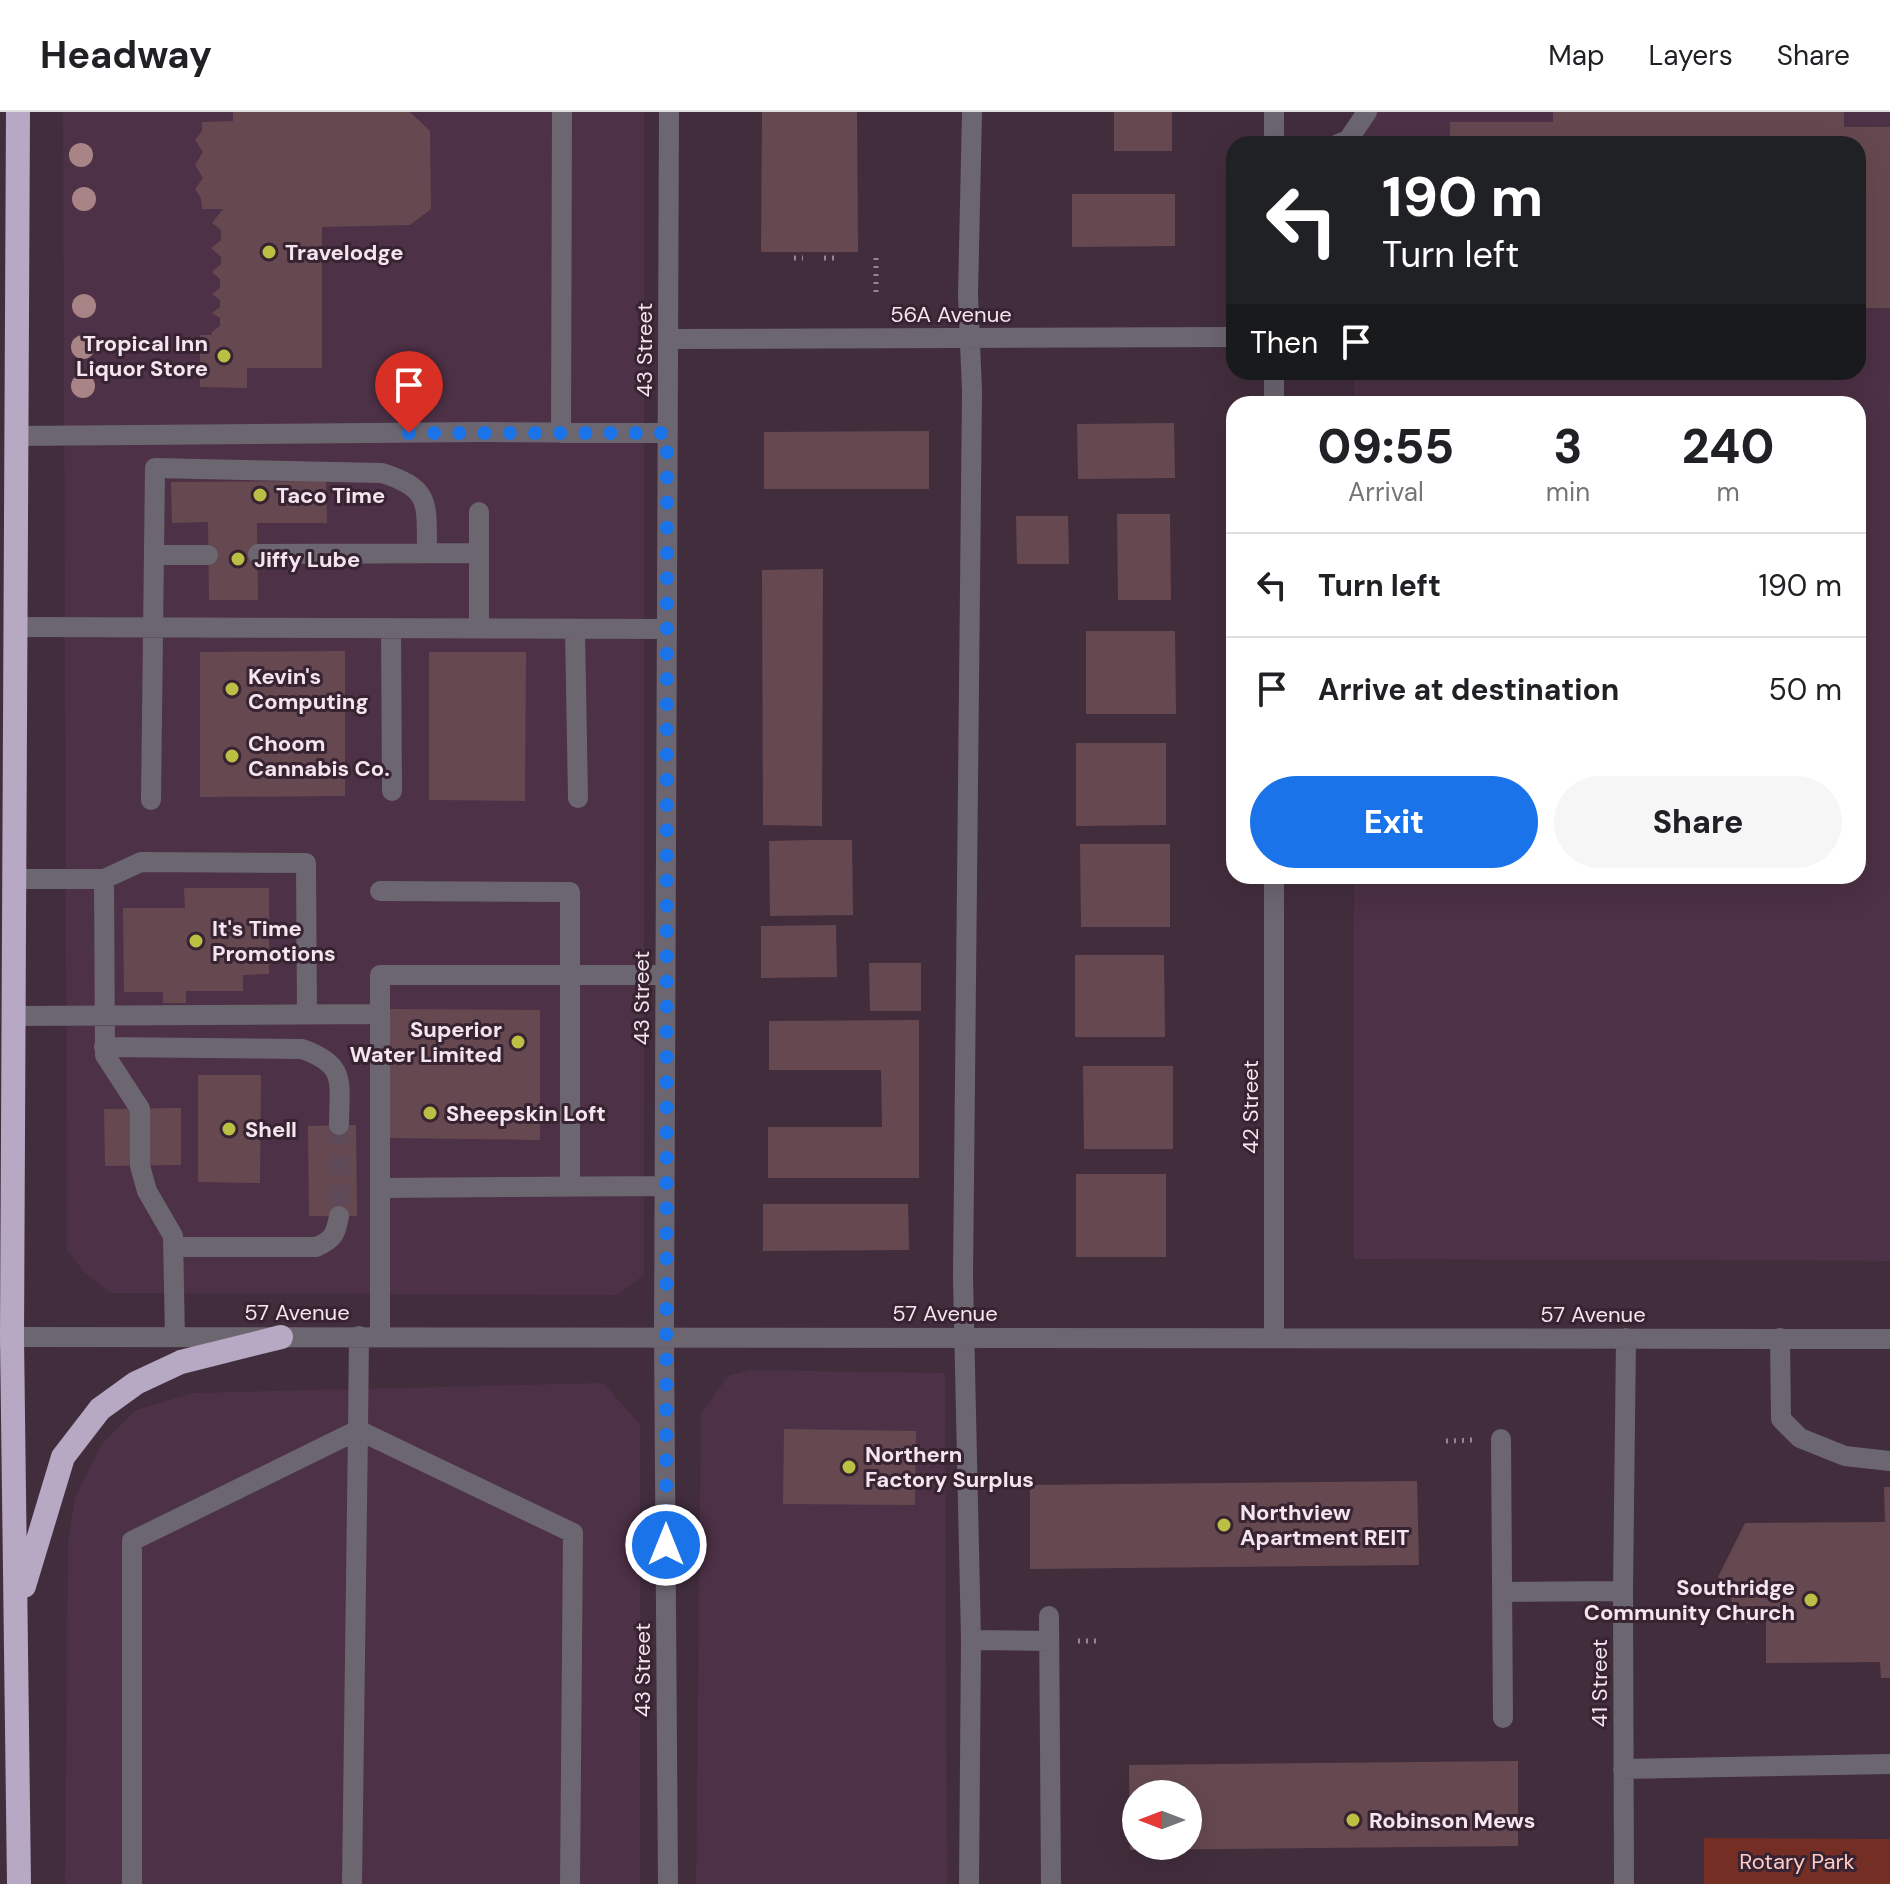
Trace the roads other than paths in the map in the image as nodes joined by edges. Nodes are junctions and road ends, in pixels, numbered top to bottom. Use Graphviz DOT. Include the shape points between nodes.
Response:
graph roads {
  1 [pos="18,112"];
  2 [pos="562,112"];
  3 [pos="669,112"];
  4 [pos="972,112"];
  5 [pos="1274,112"];
  6 [pos="1367,112"];
  7 [pos="1274,136"];
  8 [pos="1351,136"];
  9 [pos="1226,337"];
  10 [pos="971,338"];
  11 [pos="668,339"];
  12 [pos="561,433"];
  13 [pos="667,433"];
  14 [pos="16,436"];
  15 [pos="479,512"];
  16 [pos="427,553"];
  17 [pos="478,553"];
  18 [pos="258,554"];
  19 [pos="154,555"];
  20 [pos="208,555"];
  21 [pos="15,627"];
  22 [pos="153,628"];
  23 [pos="391,628"];
  24 [pos="479,628"];
  25 [pos="575,629"];
  26 [pos="667,629"];
  27 [pos="392,791"];
  28 [pos="578,798"];
  29 [pos="151,800"];
  30 [pos="14,879"];
  31 [pos="104,879"];
  32 [pos="1274,884"];
  33 [pos="380,891"];
  34 [pos="571,974"];
  35 [pos="665,975"];
  36 [pos="380,1014"];
  37 [pos="104,1015"];
  38 [pos="307,1015"];
  39 [pos="13,1016"];
  40 [pos="104,1047"];
  41 [pos="339,1125"];
  42 [pos="665,1186"];
  43 [pos="570,1187"];
  44 [pos="380,1188"];
  45 [pos="339,1216"];
  46 [pos="173,1247"];
  47 [pos="359,1336"];
  48 [pos="380,1336"];
  49 [pos="664,1336"];
  50 [pos="6,1337"];
  51 [pos="175,1337"];
  52 [pos="281,1337"];
  53 [pos="964,1337"];
  54 [pos="1274,1337"];
  55 [pos="1626,1338"];
  56 [pos="1780,1338"];
  57 [pos="1890,1339"];
  58 [pos="358,1430"];
  59 [pos="1501,1439"];
  60 [pos="1890,1461"];
  61 [pos="1623,1591"];
  62 [pos="1502,1592"];
  63 [pos="17,1607"];
  64 [pos="1049,1616"];
  65 [pos="971,1640"];
  66 [pos="1049,1641"];
  67 [pos="1503,1718"];
  68 [pos="1890,1764"];
  69 [pos="1623,1769"];
  70 [pos="19,1884"];
  71 [pos="132,1884"];
  72 [pos="352,1884"];
  73 [pos="570,1884"];
  74 [pos="668,1884"];
  75 [pos="969,1884"];
  76 [pos="1051,1884"];
  77 [pos="1624,1884"];
  1 -- 14 [label="highway"];
  2 -- 12 [label="street"];
  3 -- 11 [label="street, 43 Street"];
  4 -- 10 [label="street"];
  5 -- 7 [label="street"];
  6 -- 8 [label="street"];
  9 -- 10 [label="street, 56A Avenue"];
  10 -- 11 [label="street, 56A Avenue"];
  10 -- 53 [label="street"];
  11 -- 13 [label="street, 43 Street"];
  12 -- 13 [label="street"];
  12 -- 14 [label="street"];
  13 -- 26 [label="street, 43 Street"];
  14 -- 21 [label="highway"];
  15 -- 17 [label="street"];
  16 -- 17 [label="street"];
  16 -- 18 [label="street"];
  16 -- 19 [label="street" via="426,504 417,489 390,475 155,468"];
  17 -- 24 [label="street"];
  19 -- 20 [label="street"];
  19 -- 22 [label="street"];
  21 -- 22 [label="street"];
  21 -- 30 [label="highway"];
  22 -- 23 [label="street"];
  22 -- 29 [label="street"];
  23 -- 24 [label="street"];
  23 -- 27 [label="street"];
  24 -- 25 [label="street"];
  25 -- 26 [label="street"];
  25 -- 28 [label="street"];
  26 -- 35 [label="street, 43 Street"];
  30 -- 31 [label="street"];
  30 -- 39 [label="highway"];
  31 -- 37 [label="street"];
  31 -- 38 [label="street" via="141,862 306,863"];
  32 -- 54 [label="street, 42 Street"];
  33 -- 34 [label="street" via="570,892"];
  34 -- 35 [label="street"];
  34 -- 36 [label="street" via="380,975"];
  34 -- 43 [label="street"];
  35 -- 42 [label="street, 43 Street"];
  36 -- 38 [label="street"];
  36 -- 44 [label="street"];
  37 -- 38 [label="street"];
  37 -- 39 [label="street"];
  37 -- 40 [label="street"];
  39 -- 50 [label="highway"];
  40 -- 41 [label="street" via="302,1049 335,1067"];
  40 -- 46 [label="street" via="140,1109 140,1166 147,1191 173,1236"];
  42 -- 43 [label="street"];
  42 -- 49 [label="street, 43 Street"];
  43 -- 44 [label="street"];
  44 -- 48 [label="street"];
  45 -- 46 [label="street" via="336,1233 316,1247"];
  46 -- 51 [label="street"];
  47 -- 48 [label="street, 57 Avenue"];
  47 -- 52 [label="street, 57 Avenue"];
  47 -- 58 [label="street"];
  48 -- 49 [label="street, 57 Avenue"];
  49 -- 53 [label="street, 57 Avenue"];
  49 -- 74 [label="street, 43 Street"];
  50 -- 51 [label="street, 57 Avenue"];
  50 -- 63 [label="highway"];
  51 -- 52 [label="street, 57 Avenue"];
  52 -- 63 [label="highway" via="181,1362 136,1383 100,1409 63,1457"];
  53 -- 54 [label="street, 57 Avenue"];
  53 -- 65 [label="street"];
  54 -- 55 [label="street, 57 Avenue"];
  55 -- 56 [label="street, 57 Avenue"];
  55 -- 61 [label="street, 41 Street"];
  56 -- 57 [label="street, 57 Avenue"];
  56 -- 60 [label="street" via="1781,1419 1800,1438 1845,1456"];
  58 -- 71 [label="street" via="132,1541"];
  58 -- 72 [label="street"];
  58 -- 73 [label="street" via="573,1533"];
  59 -- 62 [label="street"];
  61 -- 62 [label="street"];
  61 -- 69 [label="street, 41 Street"];
  62 -- 67 [label="street"];
  63 -- 70 [label="highway"];
  64 -- 66 [label="street"];
  65 -- 66 [label="street"];
  65 -- 75 [label="street"];
  66 -- 76 [label="street"];
  68 -- 69 [label="street"];
  69 -- 77 [label="street, 41 Street"];
}
